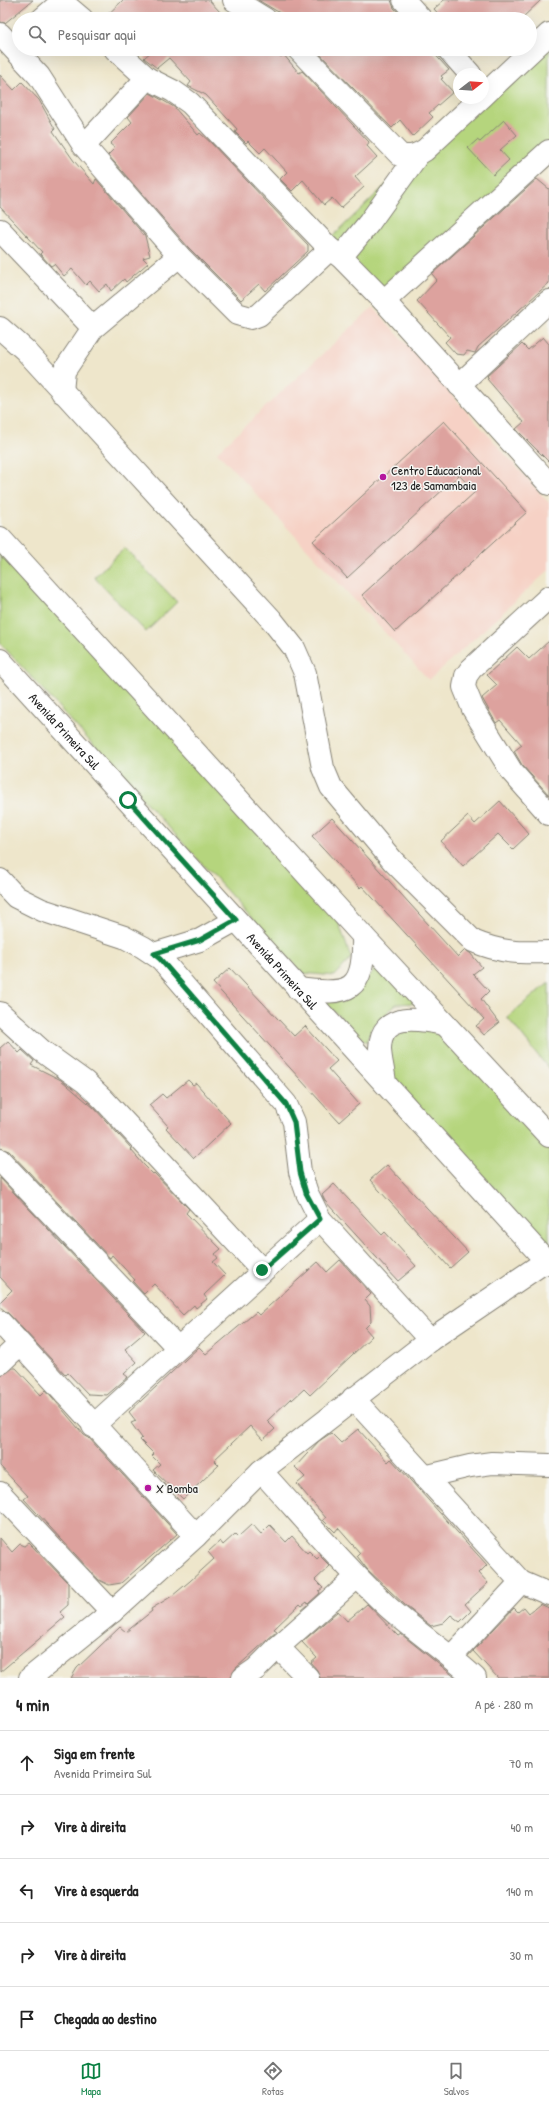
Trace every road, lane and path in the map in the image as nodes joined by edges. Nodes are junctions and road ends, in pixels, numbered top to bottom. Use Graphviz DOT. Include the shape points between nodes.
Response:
graph roads {
  1 [pos="234,0"];
  2 [pos="404,0"];
  3 [pos="63,1"];
  4 [pos="50,12"];
  5 [pos="75,12"];
  6 [pos="254,12"];
  7 [pos="415,12"];
  8 [pos="549,34"];
  9 [pos="537,45"];
  10 [pos="20,56"];
  11 [pos="123,56"];
  12 [pos="305,56"];
  13 [pos="454,56"];
  14 [pos="525,56"];
  15 [pos="465,68"];
  16 [pos="147,78"];
  17 [pos="489,89"];
  18 [pos="473,104"];
  19 [pos="84,146"];
  20 [pos="549,151"];
  21 [pos="417,156"];
  22 [pos="0,230"];
  23 [pos="335,253"];
  24 [pos="179,256"];
  25 [pos="384,301"];
  26 [pos="547,308"];
  27 [pos="0,328"];
  28 [pos="93,328"];
  29 [pos="459,385"];
  30 [pos="62,392"];
  31 [pos="549,484"];
  32 [pos="0,538"];
  33 [pos="545,610"];
  34 [pos="0,660"];
  35 [pos="549,814"];
  36 [pos="0,880"];
  37 [pos="236,920"];
  38 [pos="363,936"];
  39 [pos="549,952"];
  40 [pos="154,954"];
  41 [pos="298,989"];
  42 [pos="0,1013"];
  43 [pos="444,1024"];
  44 [pos="385,1082"];
  45 [pos="549,1136"];
  46 [pos="0,1160"];
  47 [pos="320,1219"];
  48 [pos="548,1262"];
  49 [pos="262,1270"];
  50 [pos="0,1322"];
  51 [pos="430,1340"];
  52 [pos="20,1344"];
  53 [pos="178,1348"];
  54 [pos="0,1363"];
  55 [pos="353,1398"];
  56 [pos="93,1426"];
  57 [pos="549,1465"];
  58 [pos="261,1472"];
  59 [pos="424,1477"];
  60 [pos="4,1506"];
  61 [pos="196,1536"];
  62 [pos="357,1576"];
  63 [pos="521,1582"];
  64 [pos="549,1594"];
  65 [pos="112,1612"];
  66 [pos="278,1647"];
  67 [pos="452,1656"];
  68 [pos="36,1676"];
  69 [pos="243,1678"];
  70 [pos="308,1678"];
  71 [pos="475,1678"];
  1 -- 6 [label="street"];
  2 -- 7 [label="street"];
  3 -- 4 [label="street"];
  3 -- 5 [label="street"];
  8 -- 9 [label="street"];
  10 -- 19 [label="street" via="42,81"];
  11 -- 16 [label="street"];
  12 -- 21 [label="street" via="393,150 408,157"];
  13 -- 15 [label="street"];
  14 -- 17 [label="street"];
  16 -- 19 [label="street"];
  16 -- 23 [label="street" via="190,103"];
  18 -- 21 [label="street"];
  19 -- 24 [label="street"];
  20 -- 25 [label="street"];
  21 -- 23 [label="street" via="369,223"];
  22 -- 28 [label="street"];
  23 -- 24 [label="street" via="251,318 237,314"];
  23 -- 25 [label="street"];
  24 -- 28 [label="street"];
  25 -- 29 [label="street"];
  26 -- 29 [label="street"];
  27 -- 30 [label="street" via="25,350"];
  28 -- 30 [label="street" via="64,371"];
  29 -- 31 [label="street"];
  30 -- 39 [label="street" via="271,619 294,648 305,673 323,768 331,787 369,834 473,941 509,953"];
  32 -- 38 [label="street"];
  33 -- 35 [label="street" via="471,669 466,676 464,687 473,709 512,772"];
  34 -- 37 [label="street, Avenida Primeira Sul"];
  36 -- 40 [label="street" via="16,897 42,910 124,937"];
  37 -- 40 [label="street" via="200,940"];
  37 -- 41 [label="street, Avenida Primeira Sul"];
  38 -- 41 [label="street" via="364,958 361,972 354,985 326,993"];
  38 -- 43 [label="street"];
  40 -- 47 [label="street" via="286,1104 294,1122 300,1172 306,1193"];
  41 -- 44 [label="street, Avenida Primeira Sul"];
  42 -- 49 [label="street" via="42,1051 85,1082 103,1099"];
  43 -- 44 [label="street" via="419,1018 406,1019 390,1025 383,1035 380,1048"];
  43 -- 45 [label="street"];
  44 -- 48 [label="street, Avenida Primeira Sul"];
  46 -- 53 [label="street"];
  47 -- 49 [label="street"];
  47 -- 51 [label="street"];
  48 -- 51 [label="street"];
  49 -- 53 [label="street"];
  50 -- 52 [label="street"];
  51 -- 55 [label="street"];
  52 -- 54 [label="street"];
  52 -- 56 [label="street"];
  53 -- 56 [label="street"];
  55 -- 58 [label="street"];
  55 -- 59 [label="street"];
  56 -- 61 [label="street"];
  57 -- 59 [label="street" via="485,1464"];
  58 -- 61 [label="street"];
  58 -- 62 [label="street"];
  59 -- 63 [label="street"];
  60 -- 65 [label="street"];
  61 -- 65 [label="street"];
  62 -- 66 [label="street"];
  62 -- 67 [label="street" via="405,1621"];
  63 -- 64 [label="street"];
  63 -- 67 [label="street"];
  65 -- 68 [label="street"];
  66 -- 69 [label="street" via="256,1670"];
  66 -- 70 [label="street"];
  67 -- 71 [label="street"];
}
